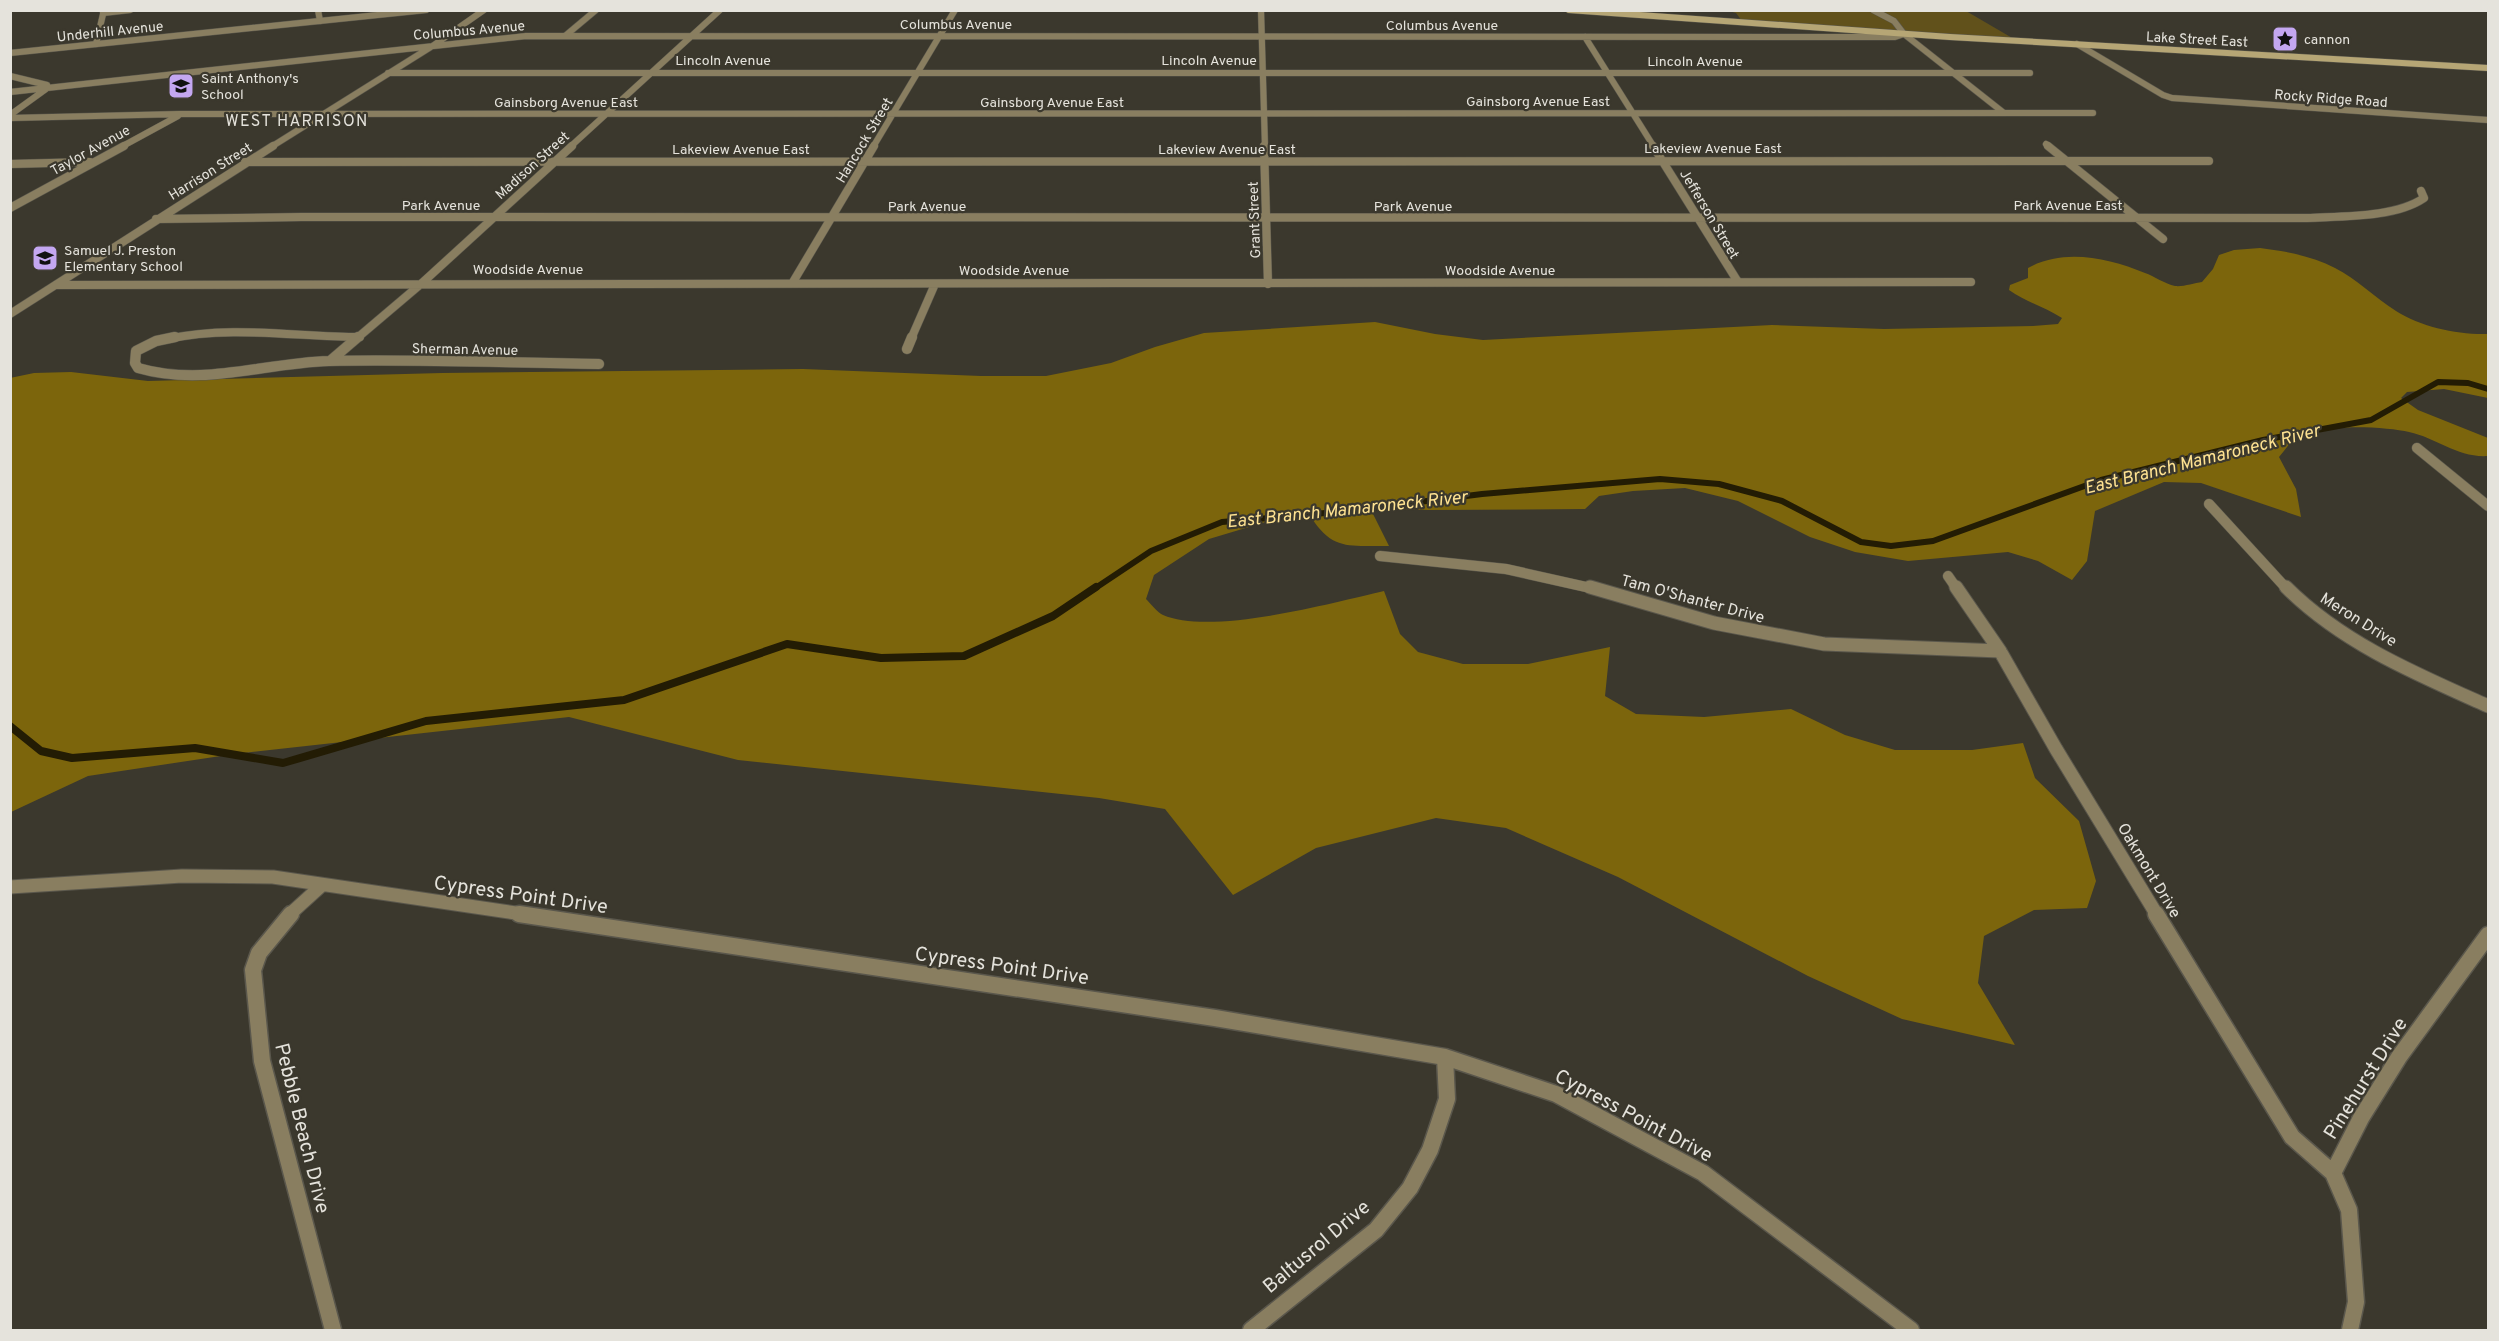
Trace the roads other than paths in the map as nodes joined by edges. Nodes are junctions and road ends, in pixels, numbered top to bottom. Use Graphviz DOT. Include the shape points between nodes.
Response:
graph roads {
  1 [pos="130,10"];
  2 [pos="318,10"];
  3 [pos="426,10"];
  4 [pos="483,10"];
  5 [pos="596,10"];
  6 [pos="720,10"];
  7 [pos="955,10"];
  8 [pos="1261,10"];
  9 [pos="1569,10"];
  10 [pos="1873,10"];
  11 [pos="104,12"];
  12 [pos="320,21"];
  13 [pos="1904,34"];
  14 [pos="565,36"];
  15 [pos="940,36"];
  16 [pos="691,37"];
  17 [pos="1261,37"];
  18 [pos="1585,37"];
  19 [pos="96,44"];
  20 [pos="2077,44"];
  21 [pos="434,45"];
  22 [pos="10,53"];
  23 [pos="2488,68"];
  24 [pos="653,72"];
  25 [pos="918,72"];
  26 [pos="1262,72"];
  27 [pos="388,73"];
  28 [pos="1606,73"];
  29 [pos="1955,73"];
  30 [pos="2030,73"];
  31 [pos="10,76"];
  32 [pos="46,88"];
  33 [pos="10,92"];
  34 [pos="608,113"];
  35 [pos="2093,113"];
  36 [pos="180,114"];
  37 [pos="324,114"];
  38 [pos="894,114"];
  39 [pos="1263,114"];
  40 [pos="1632,114"];
  41 [pos="2004,114"];
  42 [pos="10,116"];
  43 [pos="2488,120"];
  44 [pos="2046,144"];
  45 [pos="1663,160"];
  46 [pos="558,161"];
  47 [pos="865,161"];
  48 [pos="2209,161"];
  49 [pos="95,162"];
  50 [pos="245,162"];
  51 [pos="1265,162"];
  52 [pos="2067,162"];
  53 [pos="10,164"];
  54 [pos="2421,190"];
  55 [pos="10,208"];
  56 [pos="495,217"];
  57 [pos="832,218"];
  58 [pos="1266,218"];
  59 [pos="1699,218"];
  60 [pos="2137,218"];
  61 [pos="156,219"];
  62 [pos="2163,239"];
  63 [pos="793,282"];
  64 [pos="1738,282"];
  65 [pos="1971,282"];
  66 [pos="422,283"];
  67 [pos="935,284"];
  68 [pos="1268,284"];
  69 [pos="57,285"];
  70 [pos="10,314"];
  71 [pos="360,337"];
  72 [pos="907,349"];
  73 [pos="330,362"];
  74 [pos="599,364"];
  75 [pos="2417,448"];
  76 [pos="2209,504"];
  77 [pos="2488,506"];
  78 [pos="1380,556"];
  79 [pos="1948,576"];
  80 [pos="2000,651"];
  81 [pos="2488,706"];
  82 [pos="321,886"];
  83 [pos="10,887"];
  84 [pos="2488,935"];
  85 [pos="1445,1057"];
  86 [pos="2333,1173"];
  87 [pos="333,1330"];
  88 [pos="1251,1330"];
  89 [pos="1911,1330"];
  90 [pos="2350,1330"];
  1 -- 11 [label="street"];
  2 -- 12 [label="street"];
  3 -- 12 [label="street, Underhill Avenue"];
  4 -- 21 [label="street, Harrison Street"];
  5 -- 14 [label="street"];
  6 -- 16 [label="street, Madison Street"];
  7 -- 15 [label="street, Hancock Street"];
  8 -- 17 [label="street, Grant Street"];
  9 -- 13 [label="main road, Lake Street East"];
  10 -- 13 [label="street" via="1889,16"];
  11 -- 19 [label="street"];
  12 -- 19 [label="street, Underhill Avenue"];
  13 -- 18 [label="street, Columbus Avenue"];
  13 -- 20 [label="main road, Lake Street East"];
  13 -- 29 [label="street"];
  14 -- 16 [label="street, Columbus Avenue"];
  14 -- 21 [label="street, Columbus Avenue"];
  15 -- 16 [label="street, Columbus Avenue"];
  15 -- 17 [label="street, Columbus Avenue"];
  15 -- 25 [label="street, Hancock Street"];
  16 -- 24 [label="street, Madison Street"];
  17 -- 18 [label="street, Columbus Avenue"];
  17 -- 26 [label="street, Grant Street"];
  18 -- 28 [label="street, Jefferson Street"];
  19 -- 22 [label="street, Underhill Avenue"];
  20 -- 23 [label="main road, Lake Street East"];
  20 -- 43 [label="street, Rocky Ridge Road" via="2172,98"];
  21 -- 27 [label="street, Harrison Street"];
  21 -- 32 [label="street, Columbus Avenue"];
  24 -- 25 [label="street, Lincoln Avenue"];
  24 -- 27 [label="street, Lincoln Avenue"];
  24 -- 34 [label="street, Madison Street"];
  25 -- 26 [label="street, Lincoln Avenue"];
  25 -- 38 [label="street, Hancock Street"];
  26 -- 28 [label="street, Lincoln Avenue"];
  26 -- 39 [label="street, Grant Street"];
  27 -- 37 [label="street, Harrison Street"];
  28 -- 29 [label="street, Lincoln Avenue"];
  28 -- 40 [label="street, Jefferson Street"];
  29 -- 30 [label="street, Lincoln Avenue"];
  29 -- 41 [label="street"];
  31 -- 32 [label="street" via="42,83"];
  32 -- 33 [label="street, Columbus Avenue"];
  32 -- 42 [label="street"];
  34 -- 37 [label="street, Gainsborg Avenue East"];
  34 -- 38 [label="street, Gainsborg Avenue East"];
  34 -- 46 [label="street, Madison Street"];
  35 -- 41 [label="street, Gainsborg Avenue East"];
  36 -- 37 [label="street, Gainsborg Avenue East"];
  36 -- 42 [label="street, Gainsborg Avenue East"];
  36 -- 49 [label="street, Taylor Avenue"];
  37 -- 50 [label="street, Harrison Street"];
  38 -- 39 [label="street, Gainsborg Avenue East"];
  38 -- 47 [label="street, Hancock Street"];
  39 -- 40 [label="street, Gainsborg Avenue East"];
  39 -- 51 [label="street, Grant Street"];
  40 -- 41 [label="street, Gainsborg Avenue East"];
  40 -- 45 [label="street, Jefferson Street"];
  44 -- 52 [label="street"];
  45 -- 51 [label="street, Lakeview Avenue East"];
  45 -- 52 [label="street, Lakeview Avenue East"];
  45 -- 59 [label="street, Jefferson Street"];
  46 -- 47 [label="street, Lakeview Avenue East"];
  46 -- 50 [label="street, Lakeview Avenue East"];
  46 -- 56 [label="street, Madison Street"];
  47 -- 51 [label="street, Lakeview Avenue East"];
  47 -- 57 [label="street, Hancock Street"];
  48 -- 52 [label="street, Lakeview Avenue East"];
  49 -- 53 [label="street"];
  49 -- 55 [label="street, Taylor Avenue"];
  50 -- 61 [label="street, Harrison Street"];
  51 -- 58 [label="street, Grant Street"];
  52 -- 60 [label="street"];
  54 -- 60 [label="street, Park Avenue East" via="2424,198 2418,204 2355,215"];
  56 -- 57 [label="street, Park Avenue"];
  56 -- 61 [label="street, Park Avenue"];
  56 -- 66 [label="street, Madison Street"];
  57 -- 58 [label="street, Park Avenue"];
  57 -- 63 [label="street, Hancock Street"];
  58 -- 59 [label="street, Park Avenue"];
  58 -- 68 [label="street, Grant Street"];
  59 -- 60 [label="street, Park Avenue East"];
  59 -- 64 [label="street, Jefferson Street"];
  60 -- 62 [label="street"];
  61 -- 69 [label="street, Harrison Street"];
  63 -- 66 [label="street, Woodside Avenue"];
  63 -- 67 [label="street, Woodside Avenue"];
  64 -- 65 [label="street, Woodside Avenue"];
  64 -- 68 [label="street, Woodside Avenue"];
  66 -- 69 [label="street, Woodside Avenue"];
  66 -- 71 [label="street, Madison Street"];
  67 -- 68 [label="street, Woodside Avenue"];
  67 -- 72 [label="street"];
  69 -- 70 [label="street, Harrison Street"];
  71 -- 73 [label="street, Madison Street"];
  71 -- 73 [label="street" via="212,333 179,336 135,351 138,368 165,376 232,374"];
  73 -- 74 [label="street, Sherman Avenue"];
  75 -- 77 [label="street"];
  76 -- 81 [label="street, Meron Drive" via="2291,592 2319,616 2404,667"];
  78 -- 80 [label="street, Tam O'Shanter Drive" via="1506,569 1579,584 1714,623 1824,644"];
  79 -- 80 [label="street, Oakmont Drive"];
  80 -- 86 [label="street, Oakmont Drive" via="2086,800 2292,1137"];
  82 -- 83 [label="street, Cypress Point Drive" via="273,877 182,876"];
  82 -- 85 [label="street, Cypress Point Drive" via="1204,1016"];
  82 -- 87 [label="street, Pebble Beach Drive" via="286,918 259,953 253,970 262,1060"];
  84 -- 86 [label="street, Pinehurst Drive" via="2399,1057"];
  85 -- 88 [label="street, Baltusrol Drive" via="1447,1099 1430,1150 1410,1188 1376,1230"];
  85 -- 89 [label="street, Cypress Point Drive" via="1556,1094 1703,1173"];
  86 -- 90 [label="street" via="2349,1210 2355,1302"];
}
